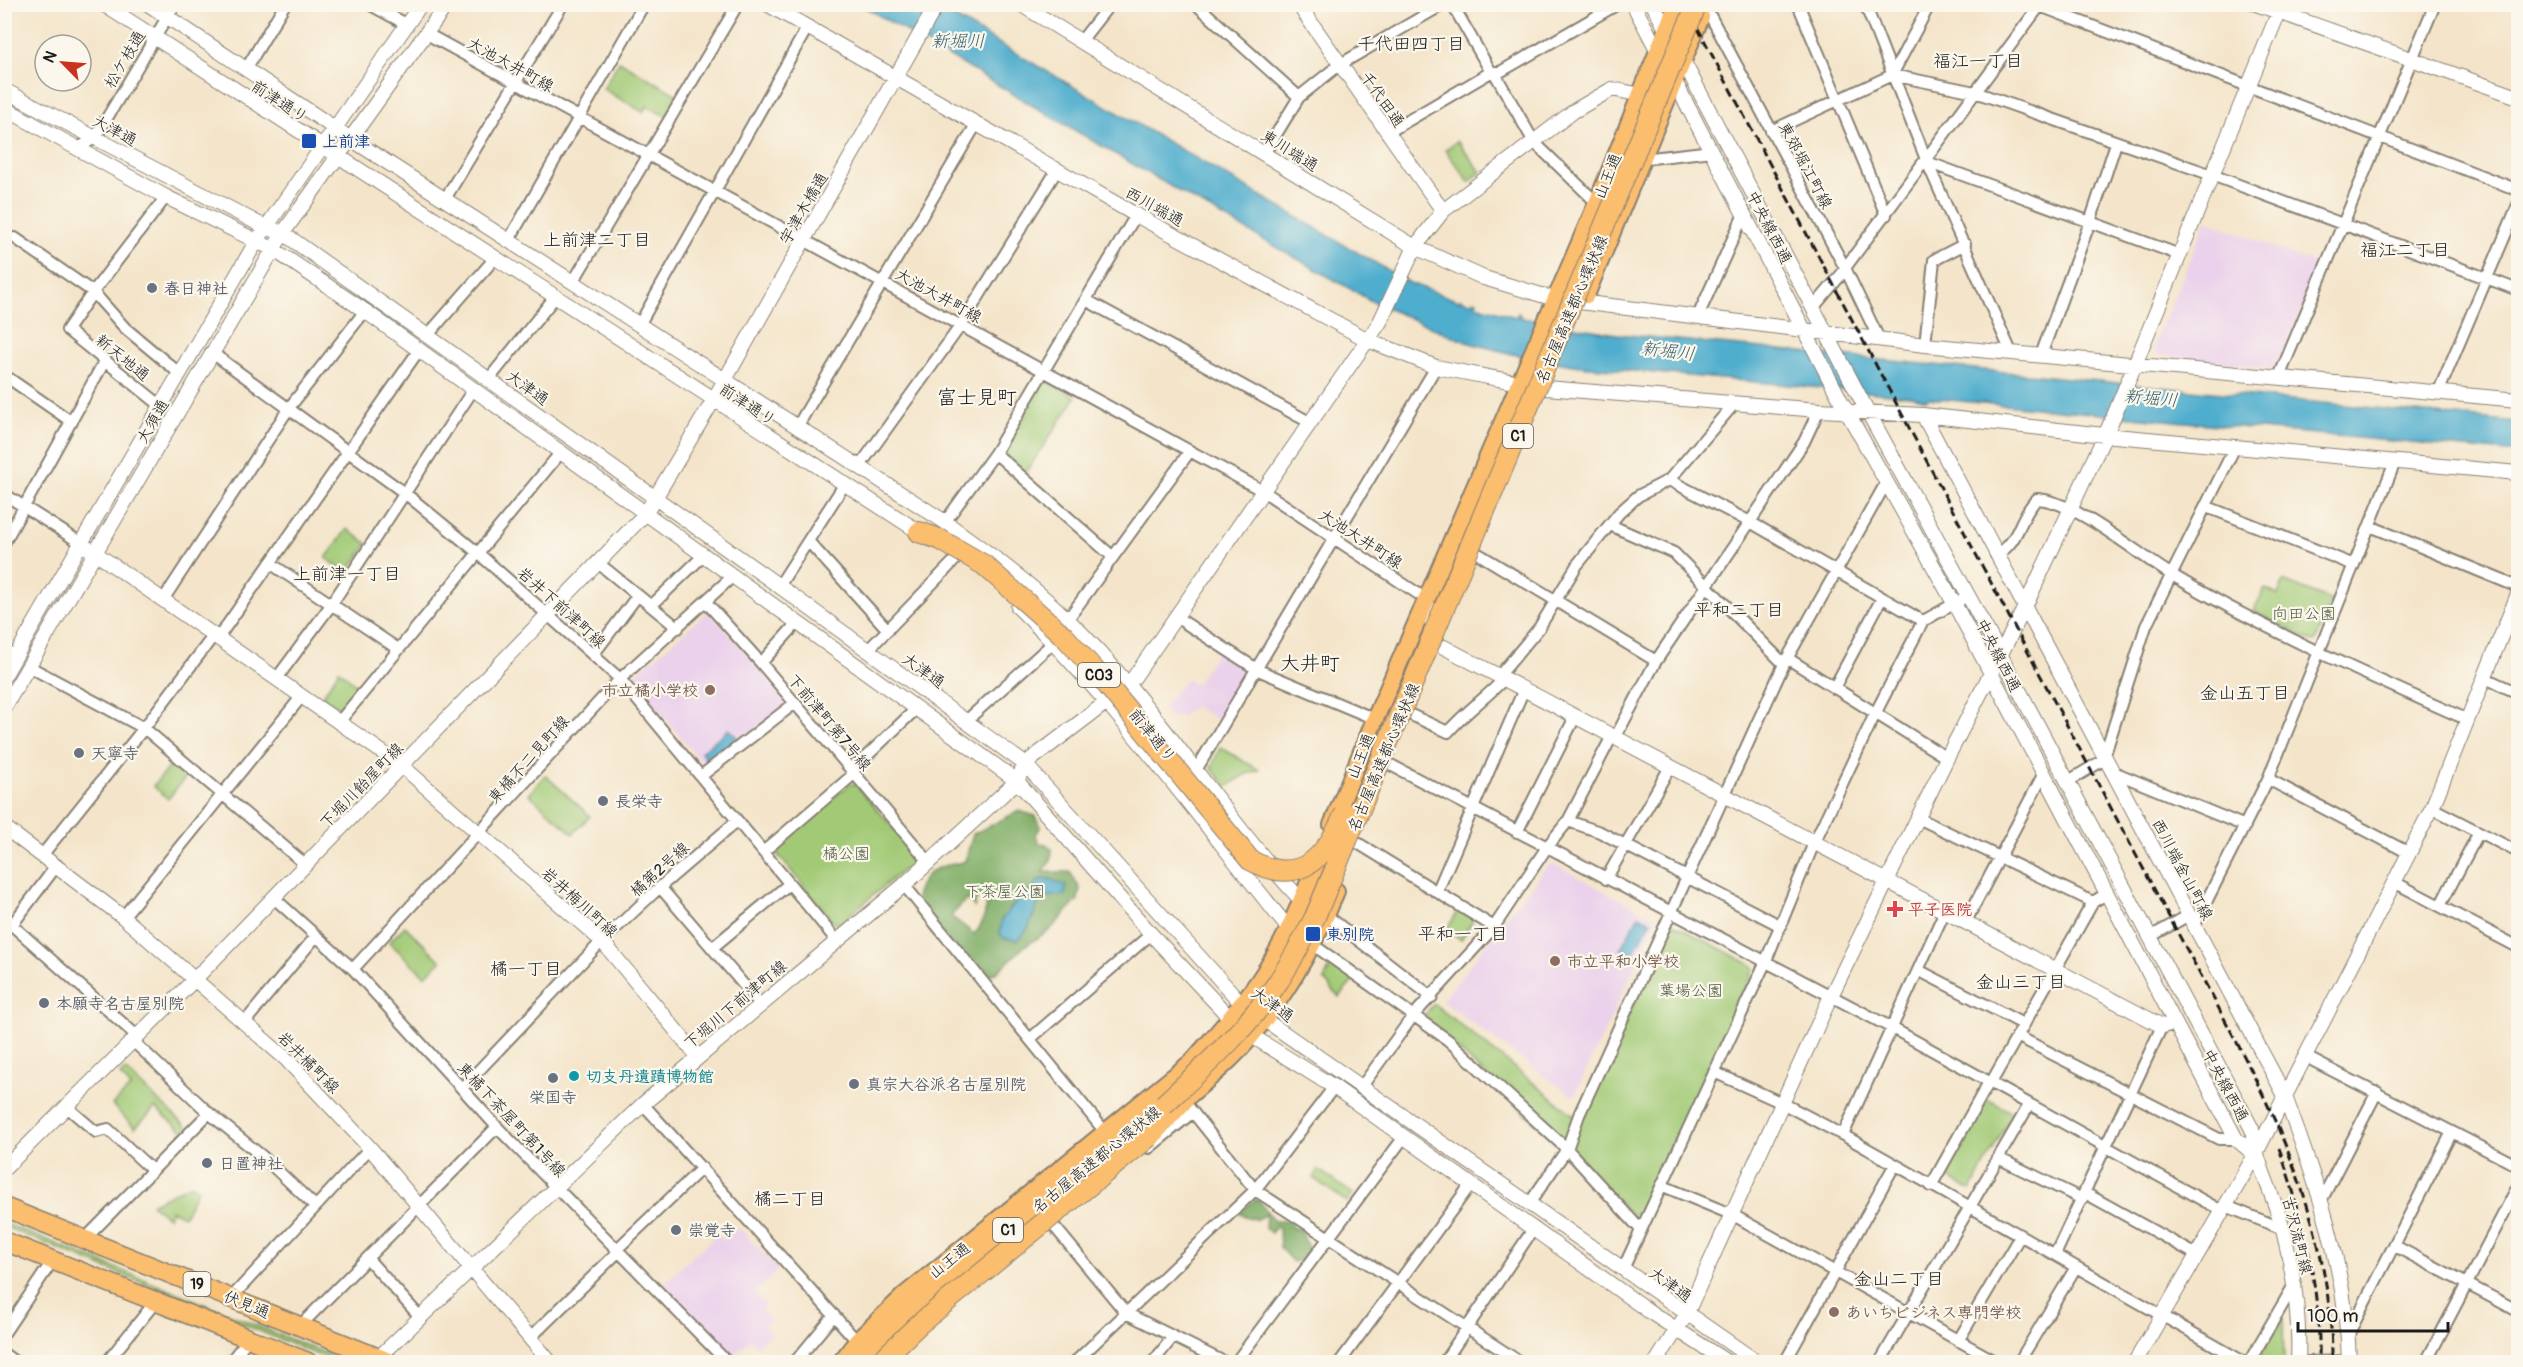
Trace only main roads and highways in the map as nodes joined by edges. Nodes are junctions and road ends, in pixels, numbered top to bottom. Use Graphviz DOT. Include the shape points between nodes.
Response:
graph roads {
  1 [pos="1677,4"];
  2 [pos="1703,5"];
  3 [pos="919,532"];
  4 [pos="1454,587"];
  5 [pos="1188,1106"];
  6 [pos="4,1207"];
  7 [pos="4,1241"];
  8 [pos="878,1360"];
  9 [pos="380,1361"];
  10 [pos="308,1362"];
  11 [pos="841,1362"];
  12 [pos="861,1362"];
  1 -- 11 [label="main road, 山王通" via="1302,901 1267,969 1231,1019 1193,1061 905,1295"];
  2 -- 4 [label="highway, 名古屋高速都心環状線 / C1, bridge"];
  2 -- 5 [label="main road, 山王通" via="1676,83 1326,915 1312,944 1252,1036"];
  3 -- 4 [label="highway, C03, bridge" via="942,531 1064,636 1241,851 1270,869 1302,866 1324,854 1437,598"];
  4 -- 12 [label="highway, 名古屋高速都心環状線 / C1, bridge" via="1315,917 1276,985 1206,1066 945,1281"];
  5 -- 8 [label="highway, bridge"];
  5 -- 8 [label="main road, 山王通" via="922,1314"];
  6 -- 9 [label="highway, 伏見通 / 19"];
  7 -- 10 [label="highway, 伏見通 / 19"];
}
